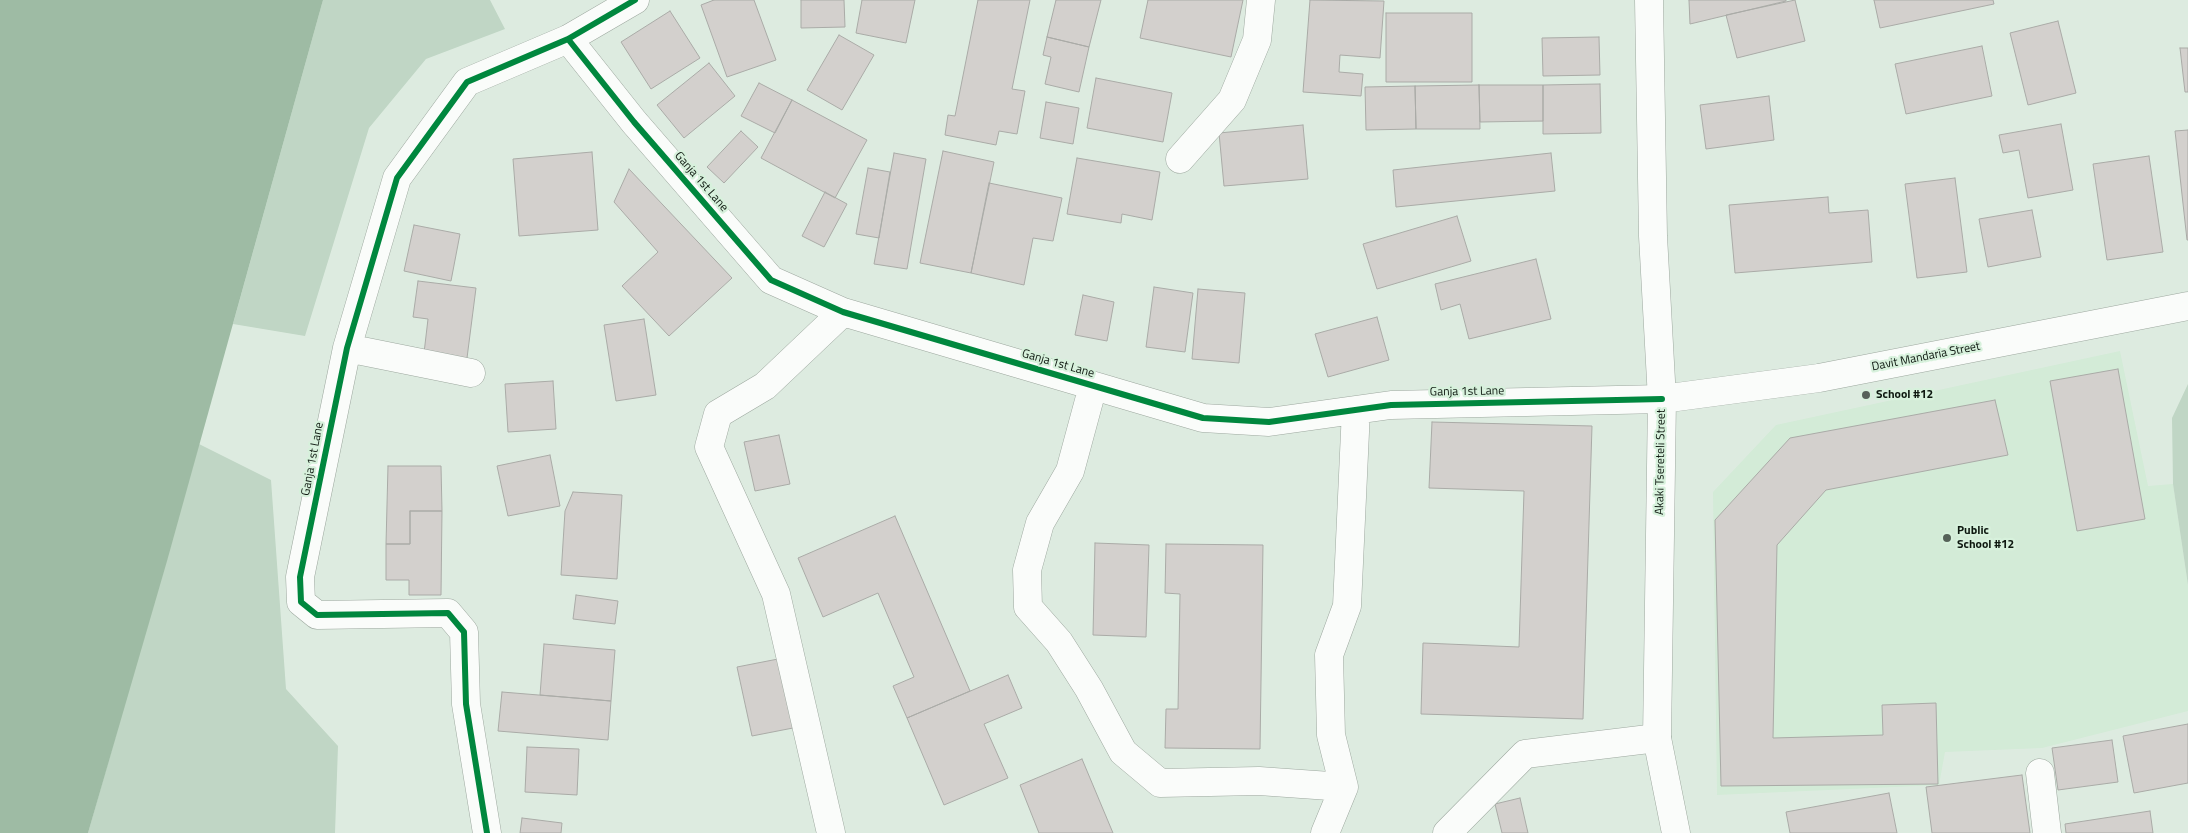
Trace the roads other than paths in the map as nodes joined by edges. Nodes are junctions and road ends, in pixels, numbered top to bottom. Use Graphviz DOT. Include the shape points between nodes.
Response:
graph roads {
  1 [pos="636,0"];
  2 [pos="1261,0"];
  3 [pos="1650,0"];
  4 [pos="568,39"];
  5 [pos="1180,159"];
  6 [pos="2188,306"];
  7 [pos="843,312"];
  8 [pos="346,348"];
  9 [pos="471,373"];
  10 [pos="1093,386"];
  11 [pos="1662,399"];
  12 [pos="1356,410"];
  13 [pos="1657,738"];
  14 [pos="2040,772"];
  15 [pos="1344,787"];
  16 [pos="487,833"];
  17 [pos="831,833"];
  18 [pos="1325,833"];
  19 [pos="1447,833"];
  20 [pos="1676,833"];
  21 [pos="2047,833"];
  1 -- 4 [label="street, Ganja 1st Lane"];
  2 -- 5 [label="street" via="1257,40 1232,100"];
  3 -- 11 [label="street, Akaki Tsereteli Street" via="1653,236"];
  4 -- 7 [label="street, Ganja 1st Lane" via="634,122 771,280"];
  4 -- 8 [label="street, Ganja 1st Lane" via="467,82 397,178"];
  6 -- 11 [label="street, Davit Mandaria Street" via="1819,378"];
  7 -- 10 [label="street, Ganja 1st Lane"];
  7 -- 17 [label="street" via="765,386 718,414 709,447 776,594"];
  8 -- 9 [label="street"];
  8 -- 16 [label="street, Ganja 1st Lane" via="300,577 301,602 317,616 448,613 464,632 466,704"];
  10 -- 12 [label="street, Ganja 1st Lane" via="1203,418 1269,422"];
  10 -- 15 [label="street" via="1070,472 1040,523 1027,570 1028,607 1059,642 1124,752 1160,783 1259,781"];
  11 -- 12 [label="street, Ganja 1st Lane" via="1391,405"];
  11 -- 13 [label="street, Akaki Tsereteli Street"];
  12 -- 15 [label="street" via="1347,606 1329,655 1331,735"];
  13 -- 19 [label="street" via="1525,754"];
  13 -- 20 [label="street, Akaki Tsereteli Street"];
  14 -- 21 [label="street"];
  15 -- 18 [label="street"];
}
